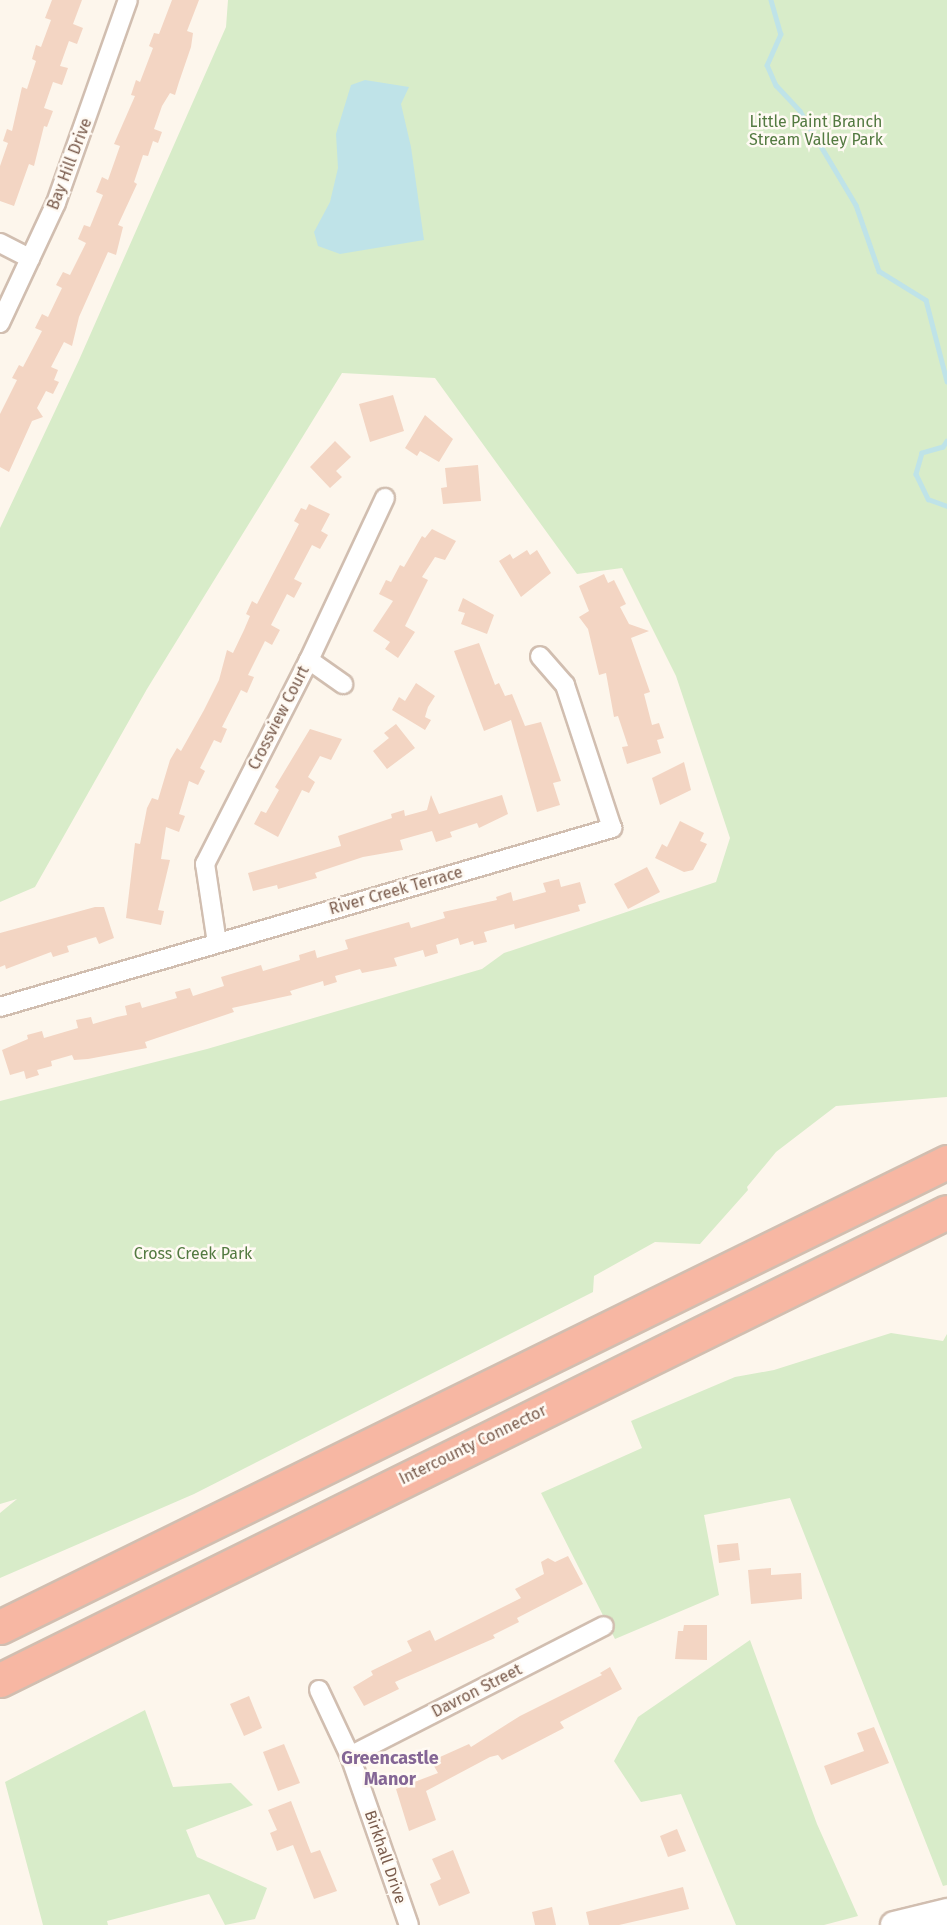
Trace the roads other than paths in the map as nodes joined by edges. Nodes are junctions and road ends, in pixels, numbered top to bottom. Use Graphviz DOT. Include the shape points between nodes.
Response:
graph roads {
  1 [pos="128,0"];
  2 [pos="0,243"];
  3 [pos="30,258"];
  4 [pos="0,323"];
  5 [pos="384,498"];
  6 [pos="540,656"];
  7 [pos="309,660"];
  8 [pos="343,684"];
  9 [pos="217,943"];
  10 [pos="0,1007"];
  11 [pos="947,1162"];
  12 [pos="947,1212"];
  13 [pos="0,1626"];
  14 [pos="604,1626"];
  15 [pos="0,1680"];
  16 [pos="319,1690"];
  17 [pos="350,1756"];
  18 [pos="947,1912"];
  19 [pos="409,1925"];
  20 [pos="894,1925"];
  1 -- 3 [label="street, Bay Hill Drive" via="71,165"];
  2 -- 3 [label="street"];
  3 -- 4 [label="street, Bay Hill Drive"];
  5 -- 7 [label="street, Crossview Court"];
  6 -- 9 [label="street, River Creek Terrace" via="565,685 612,828"];
  7 -- 8 [label="street"];
  7 -- 9 [label="street, Crossview Court" via="205,864"];
  9 -- 10 [label="street, River Creek Terrace"];
  11 -- 13 [label="highway"];
  12 -- 15 [label="highway, Intercounty Connector"];
  14 -- 17 [label="street, Davron Street"];
  16 -- 17 [label="street, Birkhall Drive"];
  17 -- 19 [label="street, Birkhall Drive"];
  18 -- 20 [label="street"];
}
